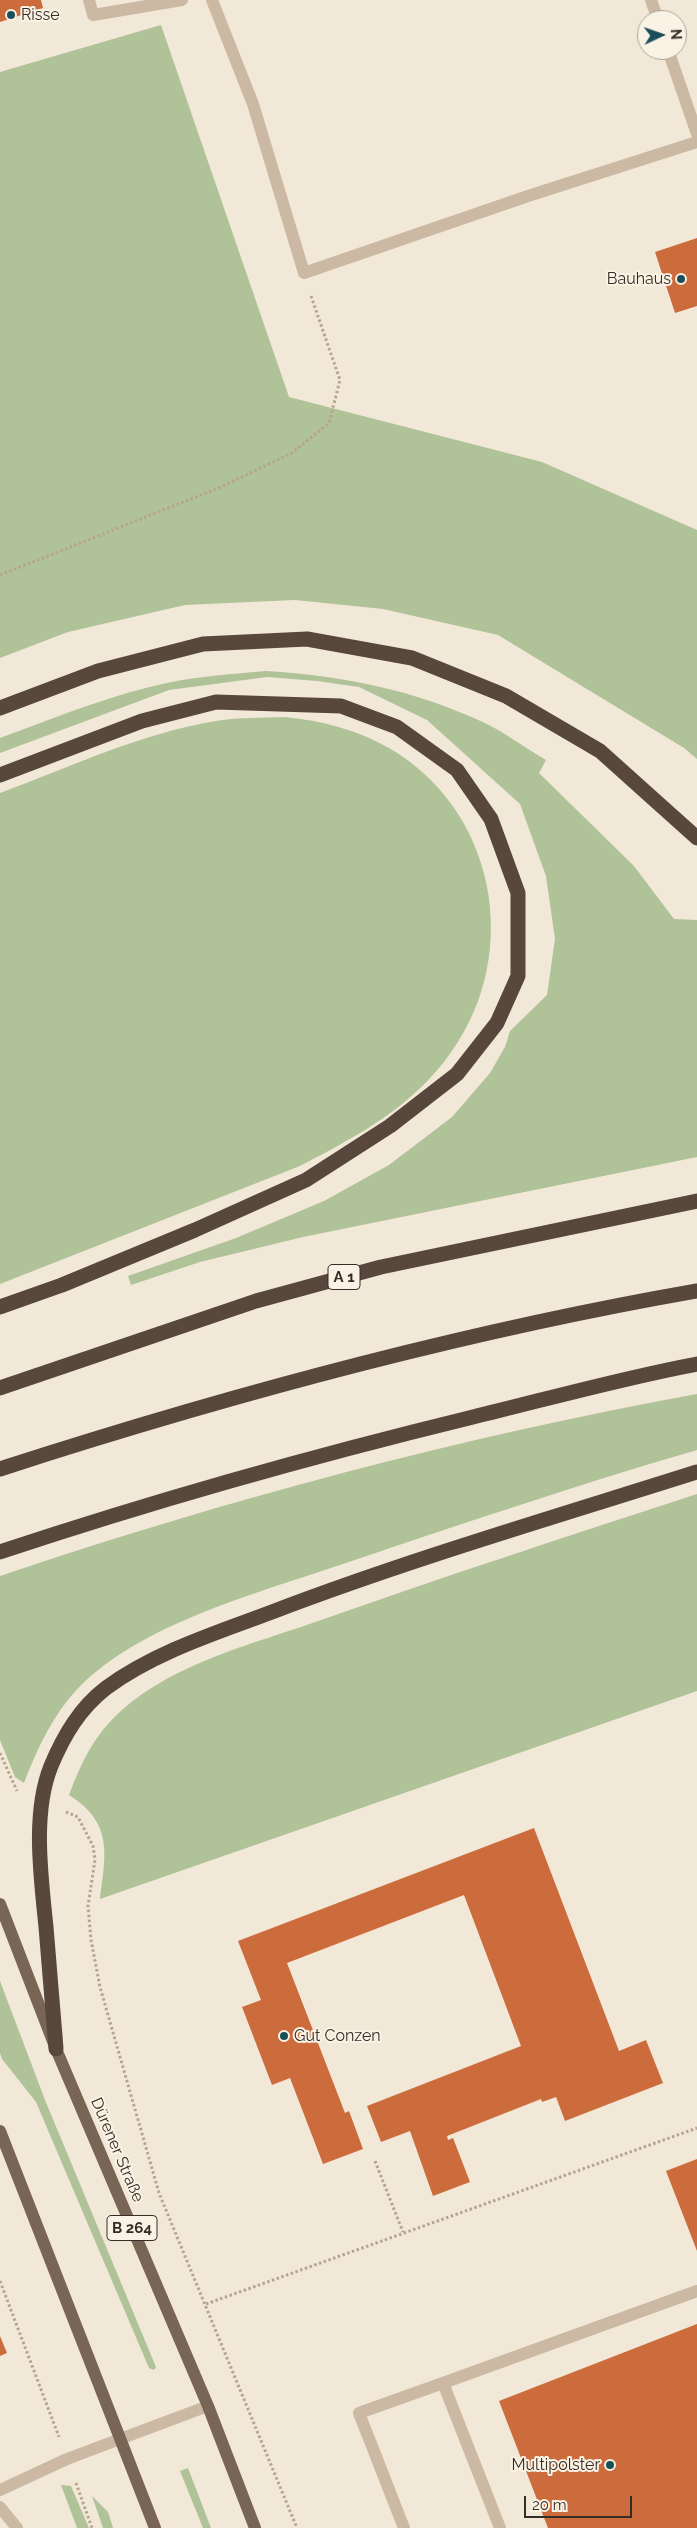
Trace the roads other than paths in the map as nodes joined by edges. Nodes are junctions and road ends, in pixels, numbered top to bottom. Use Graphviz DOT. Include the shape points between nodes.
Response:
graph roads {
  1 [pos="89,0"];
  2 [pos="182,0"];
  3 [pos="212,0"];
  4 [pos="671,60"];
  5 [pos="697,134"];
  6 [pos="697,142"];
  7 [pos="0,708"];
  8 [pos="0,775"];
  9 [pos="697,838"];
  10 [pos="697,1201"];
  11 [pos="697,1291"];
  12 [pos="0,1308"];
  13 [pos="697,1364"];
  14 [pos="0,1388"];
  15 [pos="0,1469"];
  16 [pos="697,1472"];
  17 [pos="0,1552"];
  18 [pos="0,1904"];
  19 [pos="56,2048"];
  20 [pos="0,2131"];
  21 [pos="697,2291"];
  22 [pos="443,2383"];
  23 [pos="208,2406"];
  24 [pos="120,2439"];
  25 [pos="0,2490"];
  26 [pos="0,2507"];
  27 [pos="14,2527"];
  28 [pos="155,2528"];
  29 [pos="255,2528"];
  30 [pos="404,2528"];
  31 [pos="500,2528"];
  1 -- 2 [label="street" via="93,15"];
  3 -- 6 [label="street" via="253,104 304,273"];
  4 -- 5 [label="street"];
  7 -- 9 [label="highway" via="98,671 203,644 307,639 412,658 506,696 600,751"];
  8 -- 12 [label="highway" via="142,720 216,702 341,706 396,727 457,770 491,819 518,893 518,976 497,1023 457,1074 390,1126 306,1180 186,1233"];
  10 -- 14 [label="highway, A 1" via="381,1267 265,1298"];
  11 -- 15 [label="highway" via="496,1333 310,1378 126,1429"];
  13 -- 17 [label="highway" via="200,1488"];
  16 -- 19 [label="highway" via="354,1580 185,1644 106,1688 68,1729 50,1768 42,1806 40,1864"];
  18 -- 19 [label="main road, Dürener Straße / B 264"];
  19 -- 23 [label="main road, Dürener Straße / B 264"];
  20 -- 24 [label="main road"];
  21 -- 22 [label="street"];
  22 -- 30 [label="street" via="359,2412"];
  22 -- 31 [label="street"];
  23 -- 24 [label="street"];
  23 -- 29 [label="main road, Dürener Straße / B 264"];
  24 -- 25 [label="street"];
  24 -- 28 [label="main road"];
  26 -- 27 [label="street"];
}
